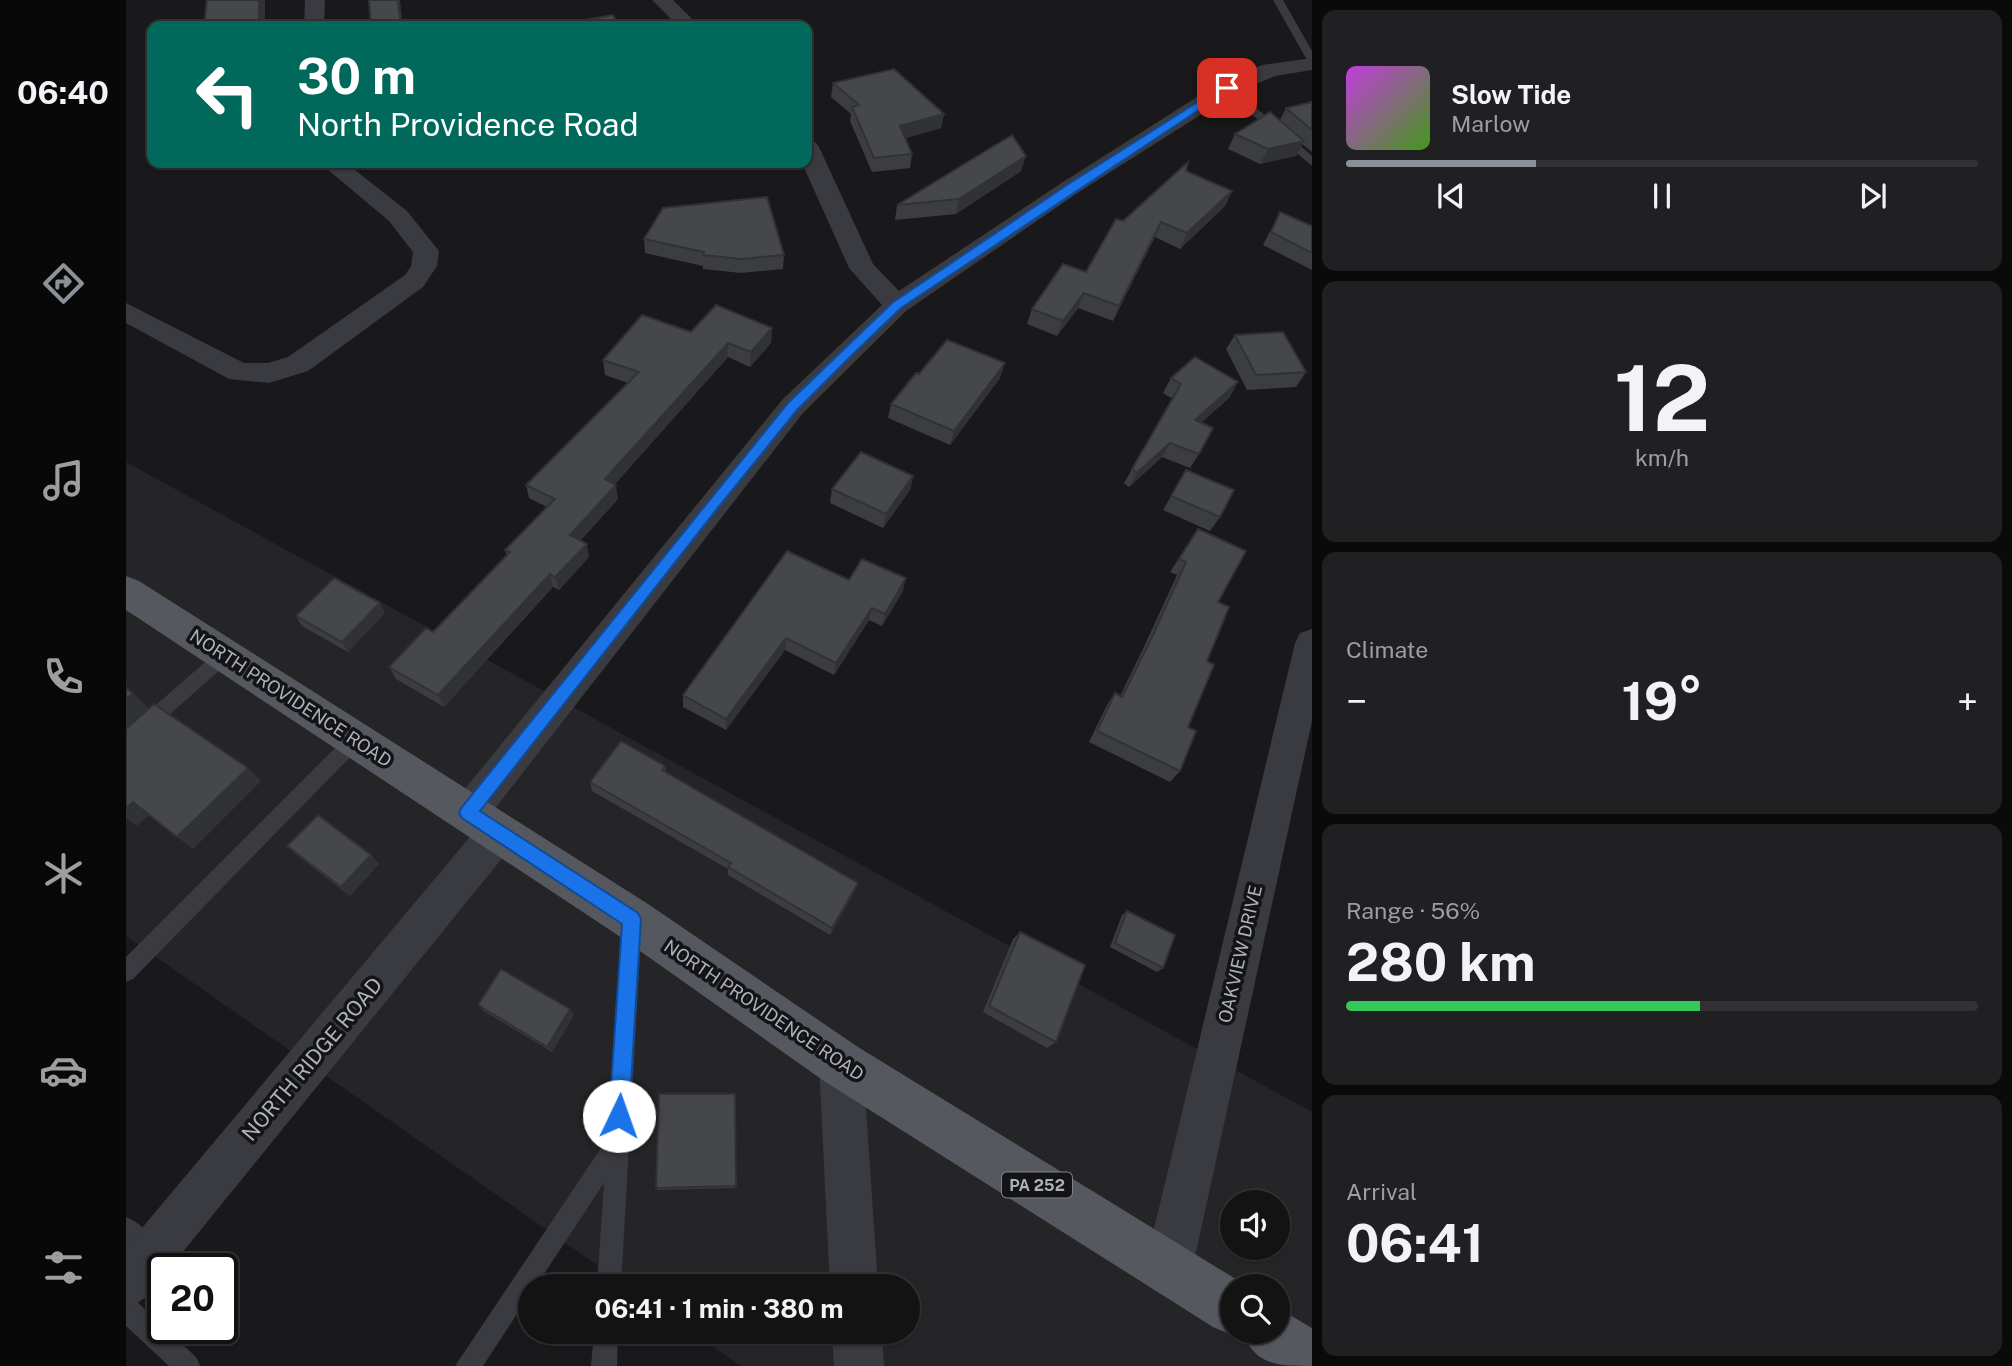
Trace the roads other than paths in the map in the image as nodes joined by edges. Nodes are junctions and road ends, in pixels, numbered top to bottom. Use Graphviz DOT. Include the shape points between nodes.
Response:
graph roads {
  1 [pos="315,0"];
  2 [pos="662,0"];
  3 [pos="1278,0"];
  4 [pos="314,21"];
  5 [pos="684,21"];
  6 [pos="1312,62"];
  7 [pos="1227,88"];
  8 [pos="812,158"];
  9 [pos="1312,162"];
  10 [pos="338,168"];
  11 [pos="897,305"];
  12 [pos="126,312"];
  13 [pos="130,599"];
  14 [pos="1312,643"];
  15 [pos="225,655"];
  16 [pos="355,740"];
  17 [pos="126,743"];
  18 [pos="483,823"];
  19 [pos="632,919"];
  20 [pos="128,966"];
  21 [pos="841,1064"];
  22 [pos="618,1142"];
  23 [pos="134,1256"];
  24 [pos="1169,1266"];
  25 [pos="610,1274"];
  26 [pos="853,1274"];
  27 [pos="1220,1300"];
  28 [pos="126,1309"];
  29 [pos="605,1344"];
  30 [pos="858,1344"];
  31 [pos="1287,1344"];
  32 [pos="1312,1360"];
  33 [pos="187,1366"];
  34 [pos="468,1366"];
  35 [pos="604,1366"];
  36 [pos="859,1366"];
  1 -- 4 [label="street"];
  2 -- 5 [label="street"];
  3 -- 6 [label="lane"];
  6 -- 7 [label="street, NORTH RIDGE ROAD" via="1270,70"];
  7 -- 9 [label="lane"];
  7 -- 11 [label="street, NORTH RIDGE ROAD"];
  8 -- 11 [label="street" via="862,268"];
  10 -- 12 [label="street" via="398,216 426,251 424,266 414,281 298,364 269,373 239,372"];
  11 -- 18 [label="street, NORTH RIDGE ROAD" via="793,407"];
  13 -- 15 [label="main road, NORTH PROVIDENCE ROAD / PA 252"];
  14 -- 24 [label="street, OAKVIEW DRIVE"];
  15 -- 16 [label="main road, NORTH PROVIDENCE ROAD / PA 252"];
  15 -- 17 [label="lane"];
  16 -- 18 [label="main road, NORTH PROVIDENCE ROAD / PA 252"];
  16 -- 20 [label="lane"];
  18 -- 19 [label="main road, NORTH PROVIDENCE ROAD / PA 252"];
  18 -- 23 [label="street, NORTH RIDGE ROAD"];
  19 -- 21 [label="main road, NORTH PROVIDENCE ROAD / PA 252"];
  19 -- 22 [label="lane"];
  21 -- 24 [label="main road, NORTH PROVIDENCE ROAD / PA 252"];
  21 -- 26 [label="street"];
  22 -- 25 [label="lane"];
  22 -- 34 [label="lane"];
  24 -- 27 [label="main road, NORTH PROVIDENCE ROAD / PA 252"];
  28 -- 33 [label="lane"];
  29 -- 35 [label="lane"];
  30 -- 36 [label="street"];
  31 -- 32 [label="main road"];
}
